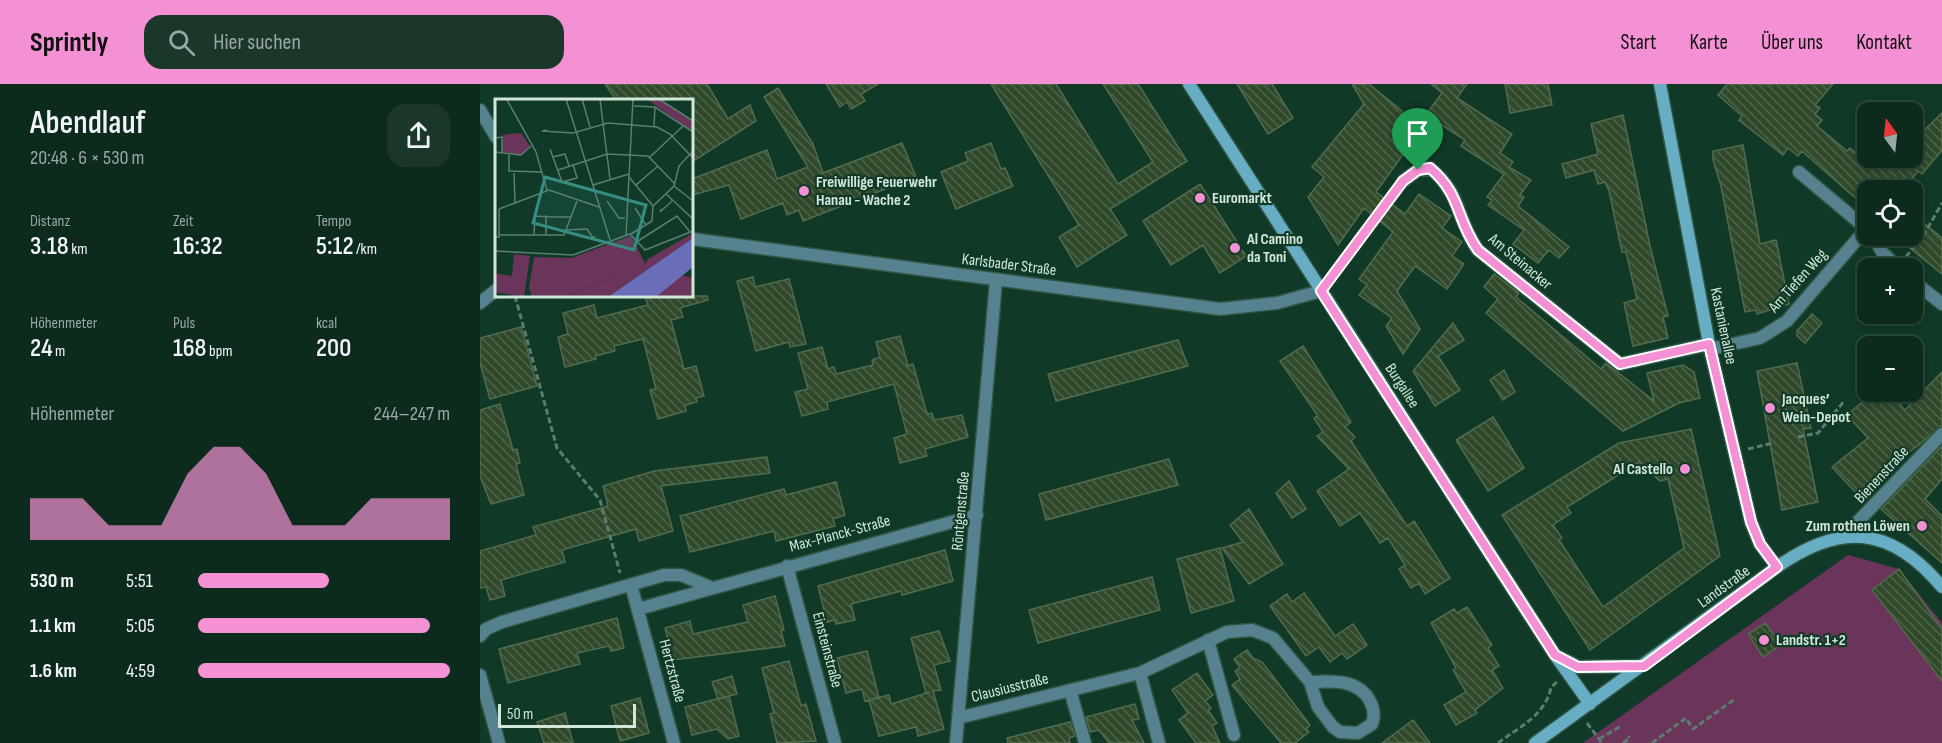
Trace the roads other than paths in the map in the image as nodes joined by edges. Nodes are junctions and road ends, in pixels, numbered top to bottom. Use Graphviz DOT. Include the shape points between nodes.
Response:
graph roads {
  1 [pos="1189,84"];
  2 [pos="1660,84"];
  3 [pos="480,110"];
  4 [pos="495,136"];
  5 [pos="1799,172"];
  6 [pos="1403,181"];
  7 [pos="1857,222"];
  8 [pos="693,239"];
  9 [pos="1857,245"];
  10 [pos="1878,246"];
  11 [pos="1888,258"];
  12 [pos="996,281"];
  13 [pos="1923,289"];
  14 [pos="495,291"];
  15 [pos="1321,291"];
  16 [pos="480,303"];
  17 [pos="1942,304"];
  18 [pos="1710,346"];
  19 [pos="1942,434"];
  20 [pos="977,515"];
  21 [pos="1845,536"];
  22 [pos="787,566"];
  23 [pos="1777,567"];
  24 [pos="627,586"];
  25 [pos="711,587"];
  26 [pos="1942,587"];
  27 [pos="638,609"];
  28 [pos="480,636"];
  29 [pos="1208,640"];
  30 [pos="1555,655"];
  31 [pos="1644,666"];
  32 [pos="1140,673"];
  33 [pos="480,675"];
  34 [pos="1310,682"];
  35 [pos="1070,690"];
  36 [pos="1590,704"];
  37 [pos="958,718"];
  38 [pos="1234,735"];
  39 [pos="499,743"];
  40 [pos="674,743"];
  41 [pos="835,743"];
  42 [pos="956,743"];
  43 [pos="1084,743"];
  44 [pos="1159,743"];
  45 [pos="1535,743"];
  1 -- 15 [label="street, Burgallee"];
  2 -- 18 [label="street, Kastanienallee"];
  3 -- 4 [label="street"];
  5 -- 7 [label="street"];
  6 -- 18 [label="street, Am Steinacker" via="1418,170 1430,168 1438,174 1455,197 1466,232 1478,250 1620,364"];
  8 -- 12 [label="street, Karlsbader Straße"];
  9 -- 18 [label="street, Am Tiefen Weg" via="1787,321 1760,338"];
  10 -- 11 [label="street"];
  12 -- 15 [label="street, Karlsbader Straße" via="1220,309 1277,303"];
  12 -- 20 [label="street, Röntgenstraße"];
  13 -- 17 [label="street"];
  14 -- 16 [label="street"];
  15 -- 30 [label="street, Burgallee"];
  18 -- 23 [label="street, Kastanienallee" via="1755,534"];
  19 -- 21 [label="street, Bienenstraße"];
  20 -- 22 [label="street, Max-Planck-Straße"];
  20 -- 37 [label="street, Röntgenstraße"];
  21 -- 23 [label="street, Landstraße" via="1805,548"];
  21 -- 26 [label="street, Landstraße" via="1874,538 1898,547"];
  22 -- 25 [label="street, Max-Planck-Straße"];
  22 -- 41 [label="street, Einsteinstraße"];
  23 -- 31 [label="street, Landstraße"];
  24 -- 25 [label="street" via="674,574"];
  24 -- 27 [label="street"];
  24 -- 28 [label="street" via="502,622"];
  25 -- 27 [label="street, Max-Planck-Straße"];
  27 -- 40 [label="street, Hertzstraße"];
  29 -- 32 [label="street, Clausiusstraße"];
  29 -- 34 [label="street, Clausiusstraße" via="1238,630 1261,631 1272,638"];
  29 -- 38 [label="street"];
  30 -- 31 [label="street" via="1578,667"];
  30 -- 36 [label="street, Burgallee"];
  31 -- 36 [label="street, Landstraße"];
  32 -- 35 [label="street, Clausiusstraße"];
  32 -- 44 [label="street"];
  33 -- 39 [label="street"];
  34 -- 34 [label="street, Clausiusstraße" via="1324,718 1340,732 1358,733 1372,724 1373,707 1359,687 1334,681"];
  35 -- 37 [label="street, Clausiusstraße"];
  35 -- 43 [label="street, Clausiusstraße"];
  36 -- 45 [label="street, Landstraße"];
  37 -- 42 [label="street, Röntgenstraße"];
}
